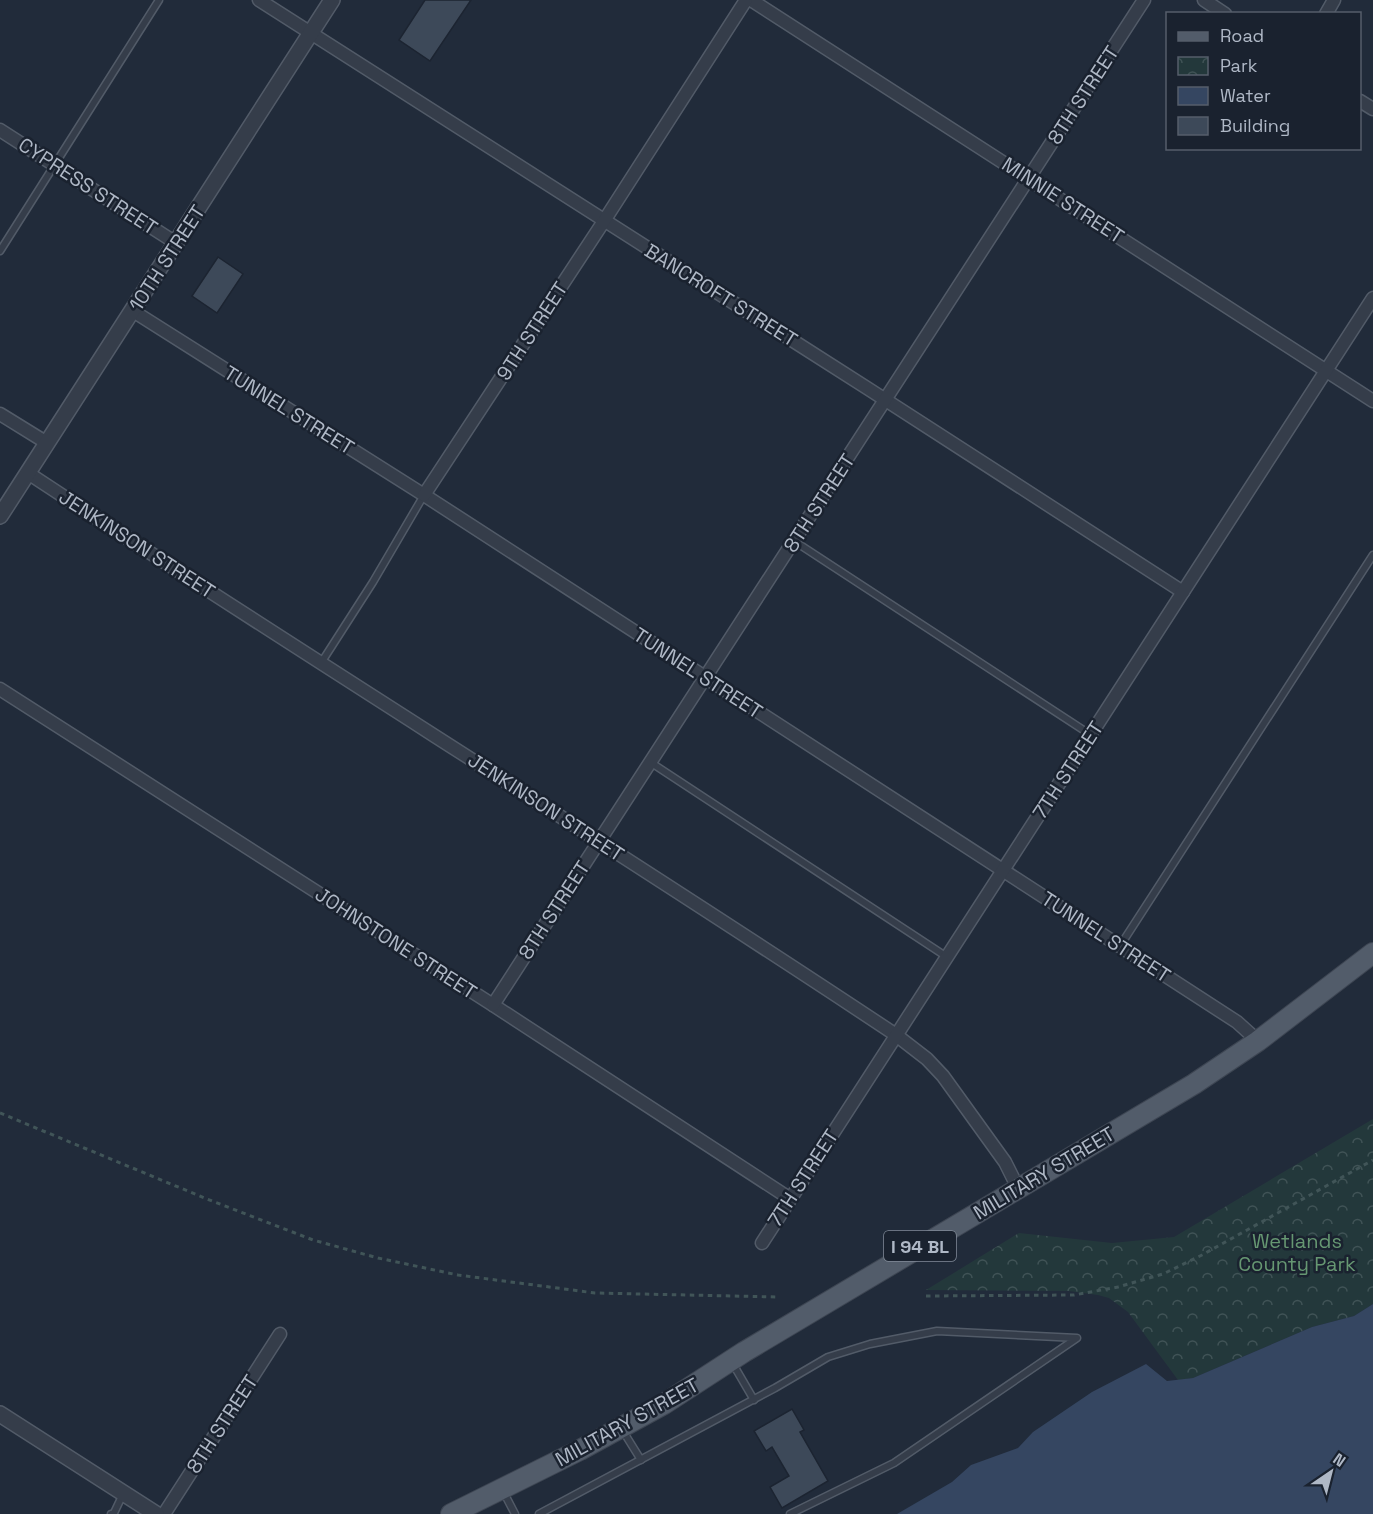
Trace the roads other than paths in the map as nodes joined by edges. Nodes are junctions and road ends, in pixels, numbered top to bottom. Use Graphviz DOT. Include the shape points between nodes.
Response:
graph roads {
  1 [pos="159,0"];
  2 [pos="259,0"];
  3 [pos="333,0"];
  4 [pos="746,0"];
  5 [pos="751,0"];
  6 [pos="1144,0"];
  7 [pos="1204,0"];
  8 [pos="1222,12"];
  9 [pos="311,33"];
  10 [pos="0,130"];
  11 [pos="55,165"];
  12 [pos="1029,178"];
  13 [pos="604,221"];
  14 [pos="176,243"];
  15 [pos="0,251"];
  16 [pos="1373,298"];
  17 [pos="133,311"];
  18 [pos="1326,370"];
  19 [pos="886,400"];
  20 [pos="1373,401"];
  21 [pos="0,414"];
  22 [pos="47,443"];
  23 [pos="28,473"];
  24 [pos="424,495"];
  25 [pos="0,516"];
  26 [pos="794,541"];
  27 [pos="1373,555"];
  28 [pos="1183,592"];
  29 [pos="321,664"];
  30 [pos="705,679"];
  31 [pos="0,690"];
  32 [pos="1090,735"];
  33 [pos="650,762"];
  34 [pos="599,840"];
  35 [pos="1004,870"];
  36 [pos="1120,946"];
  37 [pos="1373,953"];
  38 [pos="947,957"];
  39 [pos="493,1005"];
  40 [pos="896,1035"];
  41 [pos="1258,1041"];
  42 [pos="1018,1188"];
  43 [pos="789,1198"];
  44 [pos="762,1243"];
  45 [pos="280,1334"];
  46 [pos="731,1361"];
  47 [pos="754,1400"];
  48 [pos="0,1414"];
  49 [pos="621,1428"];
  50 [pos="641,1460"];
  51 [pos="502,1489"];
  52 [pos="124,1494"];
  53 [pos="111,1514"];
  54 [pos="156,1514"];
  55 [pos="164,1514"];
  56 [pos="451,1514"];
  57 [pos="515,1514"];
  58 [pos="539,1514"];
  59 [pos="790,1514"];
  1 -- 11 [label="lane"];
  2 -- 9 [label="street, BANCROFT STREET"];
  3 -- 9 [label="street, 10TH STREET"];
  4 -- 13 [label="street, 9TH STREET"];
  5 -- 12 [label="street, MINNIE STREET"];
  6 -- 12 [label="street, 8TH STREET"];
  7 -- 8 [label="street"];
  9 -- 13 [label="street, BANCROFT STREET"];
  9 -- 14 [label="street, 10TH STREET"];
  10 -- 11 [label="street, CYPRESS STREET"];
  11 -- 14 [label="street, CYPRESS STREET"];
  11 -- 15 [label="lane"];
  12 -- 18 [label="street, MINNIE STREET"];
  12 -- 19 [label="street, 8TH STREET"];
  13 -- 19 [label="street, BANCROFT STREET"];
  13 -- 24 [label="street, 9TH STREET"];
  14 -- 17 [label="street, 10TH STREET"];
  16 -- 18 [label="street, 7TH STREET"];
  17 -- 22 [label="street, 10TH STREET"];
  17 -- 24 [label="street, TUNNEL STREET"];
  18 -- 20 [label="street, MINNIE STREET"];
  18 -- 28 [label="street, 7TH STREET"];
  19 -- 26 [label="street, 8TH STREET"];
  19 -- 28 [label="street, BANCROFT STREET"];
  21 -- 22 [label="street"];
  22 -- 23 [label="street, 10TH STREET"];
  23 -- 25 [label="street, 10TH STREET"];
  23 -- 29 [label="street, JENKINSON STREET"];
  24 -- 29 [label="lane, 9TH STREET"];
  24 -- 30 [label="street, TUNNEL STREET"];
  26 -- 30 [label="street, 8TH STREET"];
  26 -- 32 [label="lane"];
  27 -- 36 [label="lane"];
  28 -- 32 [label="street, 7TH STREET"];
  29 -- 34 [label="street, JENKINSON STREET"];
  30 -- 33 [label="street, 8TH STREET"];
  30 -- 35 [label="street, TUNNEL STREET"];
  31 -- 39 [label="street, JOHNSTONE STREET"];
  32 -- 35 [label="street, 7TH STREET"];
  33 -- 34 [label="street, 8TH STREET"];
  33 -- 38 [label="lane"];
  34 -- 39 [label="street, 8TH STREET"];
  34 -- 40 [label="street, JENKINSON STREET"];
  35 -- 36 [label="street, TUNNEL STREET"];
  35 -- 38 [label="street, 7TH STREET"];
  36 -- 41 [label="street, TUNNEL STREET" via="1238,1022"];
  37 -- 41 [label="main road, MILITARY STREET / I 94 BL"];
  38 -- 40 [label="street, 7TH STREET"];
  39 -- 43 [label="street, JOHNSTONE STREET"];
  40 -- 42 [label="street, JENKINSON STREET" via="943,1076 1005,1162"];
  40 -- 43 [label="street, 7TH STREET"];
  41 -- 42 [label="main road, MILITARY STREET / I 94 BL" via="1194,1084"];
  42 -- 46 [label="main road, MILITARY STREET / I 94 BL"];
  43 -- 44 [label="street, 7TH STREET"];
  45 -- 55 [label="street, 8TH STREET"];
  46 -- 47 [label="lane"];
  46 -- 49 [label="main road, MILITARY STREET / I 94 BL"];
  47 -- 50 [label="lane"];
  47 -- 59 [label="lane" via="828,1358 870,1344 937,1331 1077,1338 894,1463"];
  48 -- 52 [label="street"];
  49 -- 50 [label="lane"];
  49 -- 51 [label="main road, MILITARY STREET / I 94 BL"];
  50 -- 58 [label="lane"];
  51 -- 56 [label="main road, MILITARY STREET / I 94 BL"];
  51 -- 57 [label="lane"];
  52 -- 53 [label="lane"];
  52 -- 54 [label="street"];
}
